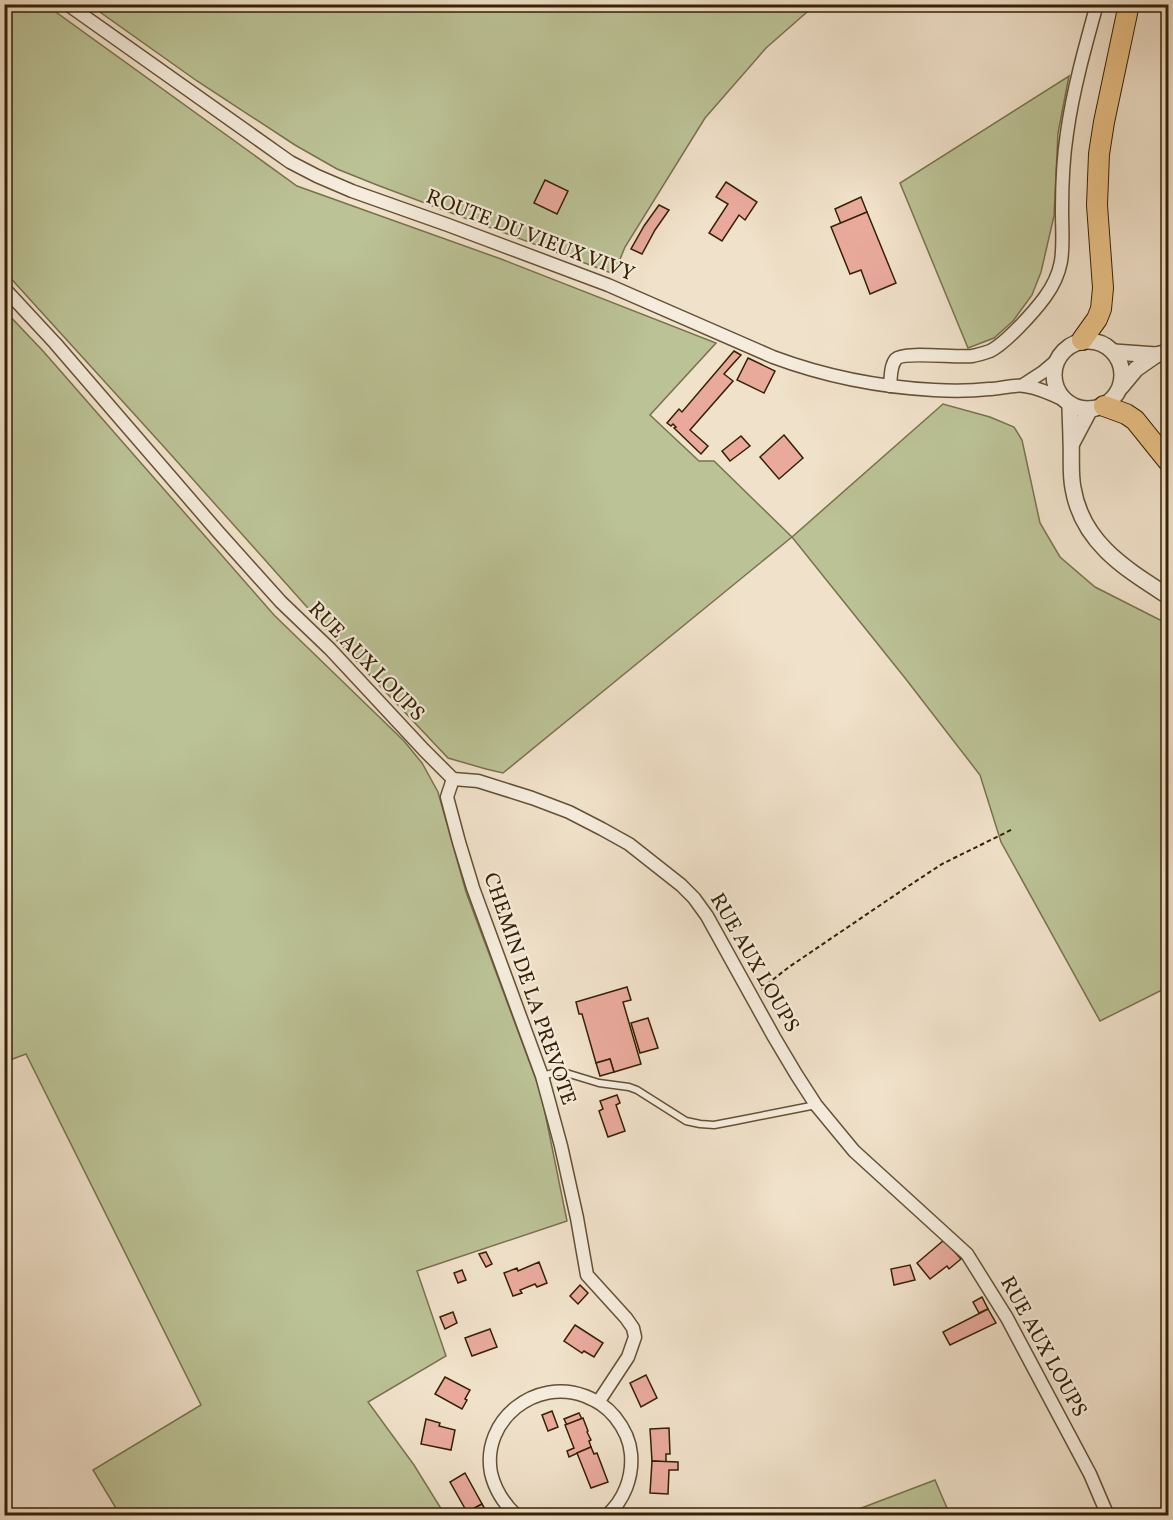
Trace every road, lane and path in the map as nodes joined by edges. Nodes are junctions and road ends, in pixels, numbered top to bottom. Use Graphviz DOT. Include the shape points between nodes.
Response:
graph roads {
  1 [pos="67,4"];
  2 [pos="1097,4"];
  3 [pos="1129,4"];
  4 [pos="4,288"];
  5 [pos="1082,340"];
  6 [pos="1114,352"];
  7 [pos="1162,353"];
  8 [pos="1056,361"];
  9 [pos="1023,385"];
  10 [pos="890,386"];
  11 [pos="1121,387"];
  12 [pos="1067,402"];
  13 [pos="1097,407"];
  14 [pos="1072,443"];
  15 [pos="1168,461"];
  16 [pos="1168,596"];
  17 [pos="453,778"];
  18 [pos="1013,829"];
  19 [pos="751,996"];
  20 [pos="542,1076"];
  21 [pos="816,1105"];
  22 [pos="598,1401"];
  23 [pos="517,1515"];
  24 [pos="606,1515"];
  25 [pos="1108,1515"];
  1 -- 10 [label="street, ROUTE DU VIEUX VIVY" via="290,162 317,176 608,285 773,357 820,372"];
  2 -- 10 [label="street" via="1067,132 1063,253 1053,286 1003,343 971,356 898,357 892,366"];
  3 -- 5 [label="highway" via="1099,154 1101,309"];
  4 -- 17 [label="street, RUE AUX LOUPS" via="281,602"];
  5 -- 6 [label="street" via="1094,340"];
  5 -- 8 [label="street" via="1071,344"];
  6 -- 7 [label="street"];
  6 -- 11 [label="street" via="1121,362"];
  7 -- 11 [label="street" via="1136,369"];
  8 -- 9 [label="street, ROUTE DU VIEUX VIVY"];
  8 -- 12 [label="street" via="1054,382"];
  9 -- 10 [label="street, ROUTE DU VIEUX VIVY" via="988,390"];
  9 -- 12 [label="street, ROUTE DU VIEUX VIVY"];
  11 -- 13 [label="street" via="1114,398"];
  12 -- 13 [label="street" via="1080,408"];
  12 -- 14 [label="street"];
  13 -- 14 [label="street"];
  13 -- 15 [label="highway" via="1135,420"];
  14 -- 16 [label="street" via="1073,490 1087,527 1119,563"];
  17 -- 19 [label="street, RUE AUX LOUPS" via="501,788 569,812 629,844 694,898"];
  17 -- 20 [label="street, CHEMIN DE LA PREVOTE" via="447,797 473,888"];
  18 -- 19 [label="path" via="942,864"];
  19 -- 21 [label="street, RUE AUX LOUPS"];
  20 -- 21 [label="lane" via="563,1072 628,1087 686,1121 700,1124"];
  20 -- 22 [label="street, CHEMIN DE LA PREVOTE" via="587,1275 626,1318 635,1337 628,1357"];
  21 -- 25 [label="street, RUE AUX LOUPS" via="854,1151 967,1254 1007,1318"];
  22 -- 23 [label="street" via="553,1391 521,1403 506,1416 494,1440 491,1472 501,1499"];
  22 -- 24 [label="street" via="618,1420 631,1461 626,1489"];
}
